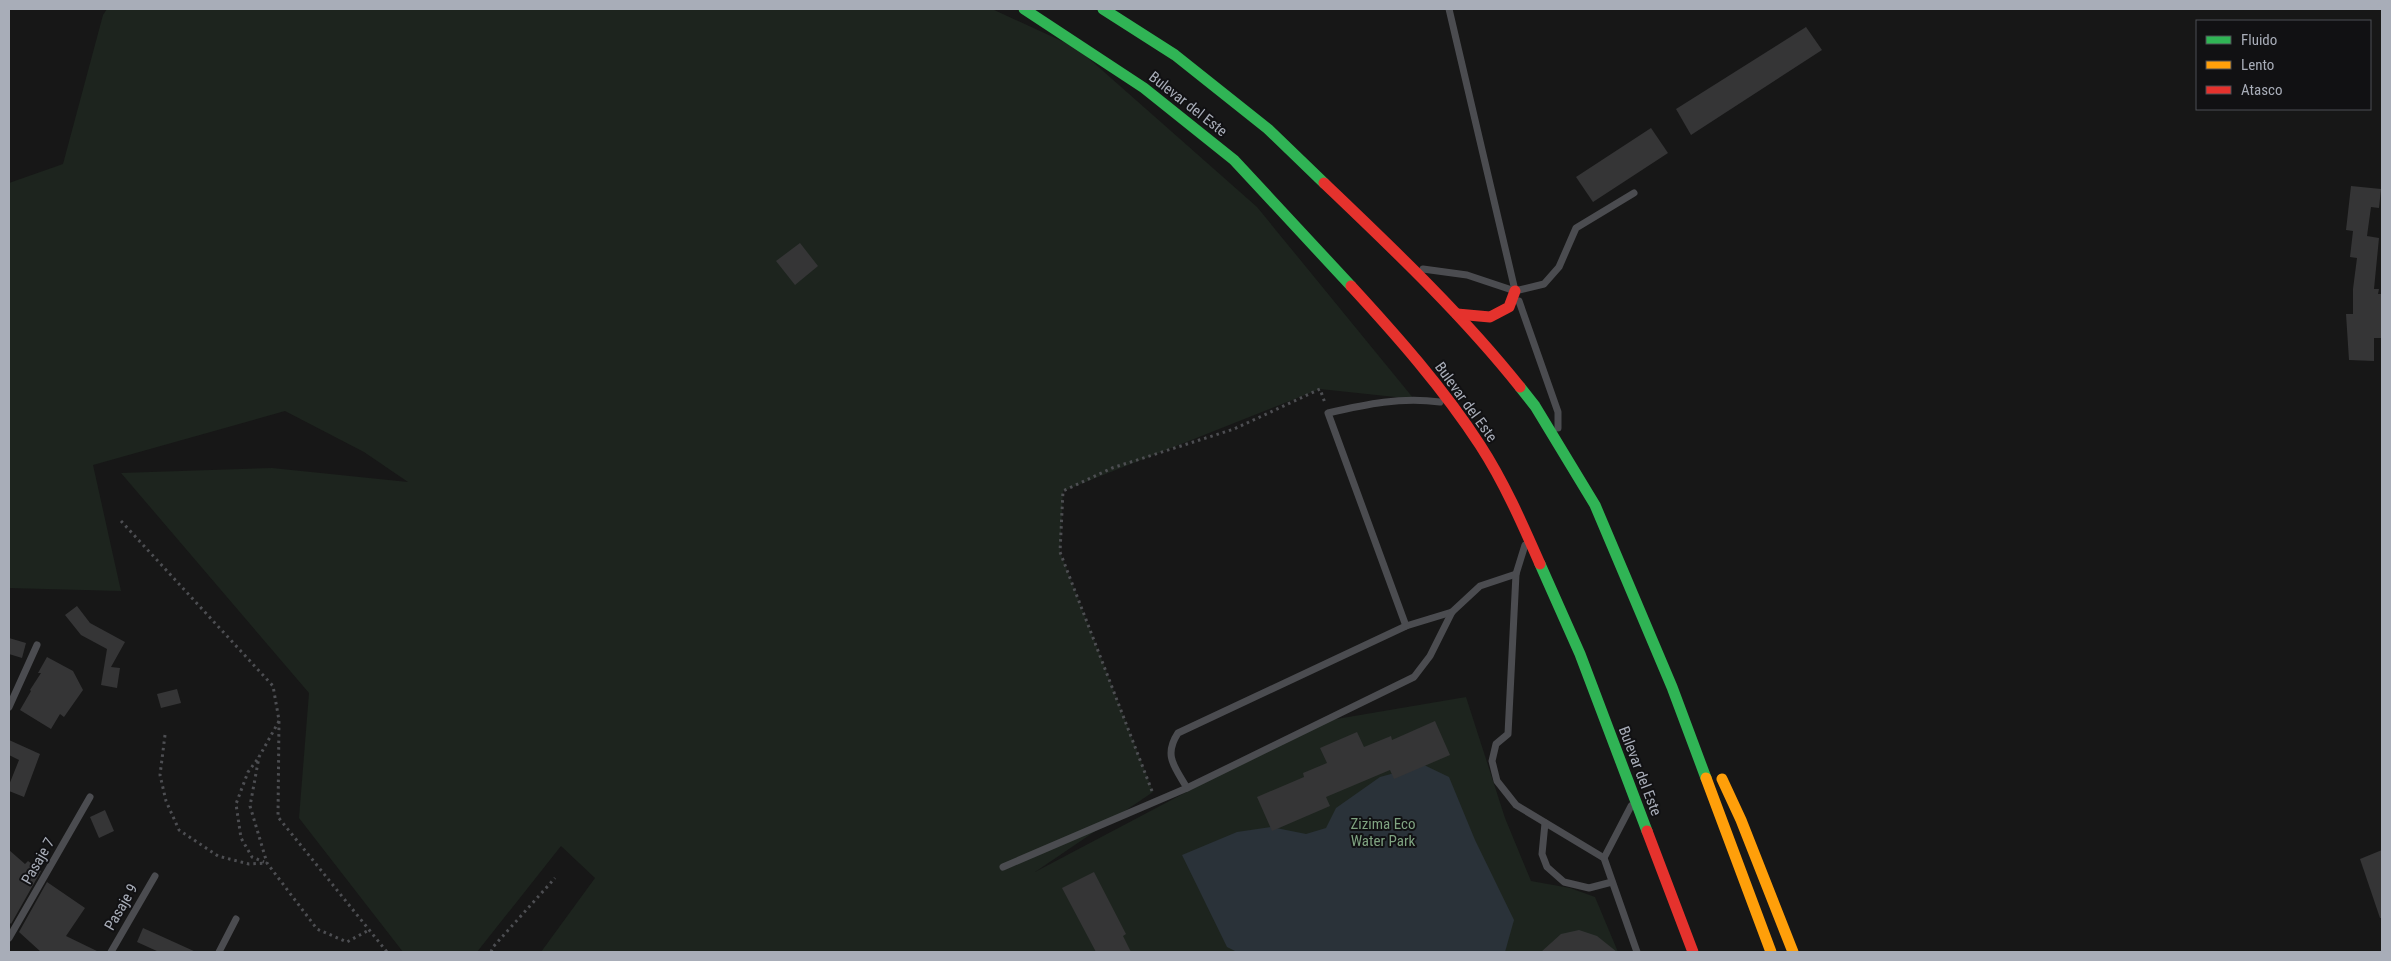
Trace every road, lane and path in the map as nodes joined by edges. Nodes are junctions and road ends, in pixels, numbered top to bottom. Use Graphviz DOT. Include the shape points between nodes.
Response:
graph roads {
  1 [pos="1024,9"];
  2 [pos="1103,9"];
  3 [pos="1450,9"];
  4 [pos="1634,193"];
  5 [pos="1413,268"];
  6 [pos="1515,291"];
  7 [pos="1457,314"];
  8 [pos="1450,403"];
  9 [pos="1328,413"];
  10 [pos="1558,443"];
  11 [pos="121,521"];
  12 [pos="1528,535"];
  13 [pos="1516,574"];
  14 [pos="1452,612"];
  15 [pos="1406,626"];
  16 [pos="37,645"];
  17 [pos="1672,687"];
  18 [pos="9,707"];
  19 [pos="280,720"];
  20 [pos="165,735"];
  21 [pos="259,757"];
  22 [pos="1188,788"];
  23 [pos="1153,792"];
  24 [pos="90,797"];
  25 [pos="1634,798"];
  26 [pos="1545,823"];
  27 [pos="1604,858"];
  28 [pos="267,863"];
  29 [pos="1003,866"];
  30 [pos="155,876"];
  31 [pos="555,878"];
  32 [pos="1612,882"];
  33 [pos="236,919"];
  34 [pos="369,930"];
  35 [pos="9,938"];
  36 [pos="111,952"];
  37 [pos="219,952"];
  38 [pos="386,952"];
  39 [pos="491,952"];
  40 [pos="1637,952"];
  41 [pos="1693,952"];
  42 [pos="1771,952"];
  43 [pos="1793,952"];
  1 -- 8 [label="highway, Bulevar del Este" via="1144,88 1234,160 1408,348"];
  2 -- 5 [label="highway, Bulevar del Este" via="1175,55 1268,130"];
  3 -- 6 [label="lane"];
  4 -- 6 [label="lane" via="1576,228 1559,267 1544,284"];
  5 -- 6 [label="lane" via="1467,275"];
  5 -- 7 [label="highway, Bulevar del Este"];
  6 -- 7 [label="highway" via="1509,307 1490,317"];
  6 -- 10 [label="lane" via="1558,412"];
  7 -- 10 [label="highway, Bulevar del Este" via="1523,391"];
  8 -- 9 [label="lane" via="1397,399"];
  8 -- 12 [label="highway, Bulevar del Este" via="1480,445"];
  9 -- 15 [label="lane"];
  9 -- 23 [label="path" via="1320,389 1234,429 1112,468 1063,492 1060,552"];
  10 -- 17 [label="highway, Bulevar del Este" via="1595,506"];
  11 -- 19 [label="path" via="274,686"];
  12 -- 13 [label="lane"];
  12 -- 25 [label="highway, Bulevar del Este" via="1580,654"];
  13 -- 14 [label="lane" via="1480,586"];
  13 -- 26 [label="lane" via="1508,734 1496,744 1492,760 1497,781 1516,805"];
  14 -- 15 [label="lane"];
  14 -- 22 [label="lane" via="1430,656 1414,677"];
  15 -- 22 [label="lane" via="1178,733 1172,742 1170,758"];
  16 -- 18 [label="lane"];
  17 -- 42 [label="highway, Bulevar del Este"];
  17 -- 43 [label="highway" via="1741,820"];
  19 -- 21 [label="path"];
  19 -- 34 [label="path" via="278,817"];
  20 -- 28 [label="path" via="160,775 166,801 179,830 218,856 249,864"];
  21 -- 28 [label="path" via="250,806"];
  21 -- 28 [label="path" via="248,772 236,804 241,838 252,857"];
  22 -- 29 [label="lane"];
  24 -- 35 [label="lane, Pasaje 7"];
  25 -- 27 [label="lane"];
  25 -- 41 [label="highway, Bulevar del Este"];
  26 -- 27 [label="lane"];
  26 -- 32 [label="lane" via="1542,854 1547,867 1564,882 1590,888"];
  27 -- 32 [label="lane"];
  28 -- 34 [label="path" via="317,929 347,942"];
  30 -- 36 [label="lane, Pasaje 9"];
  31 -- 39 [label="path"];
  32 -- 40 [label="lane"];
  33 -- 37 [label="lane"];
  34 -- 38 [label="path"];
}
